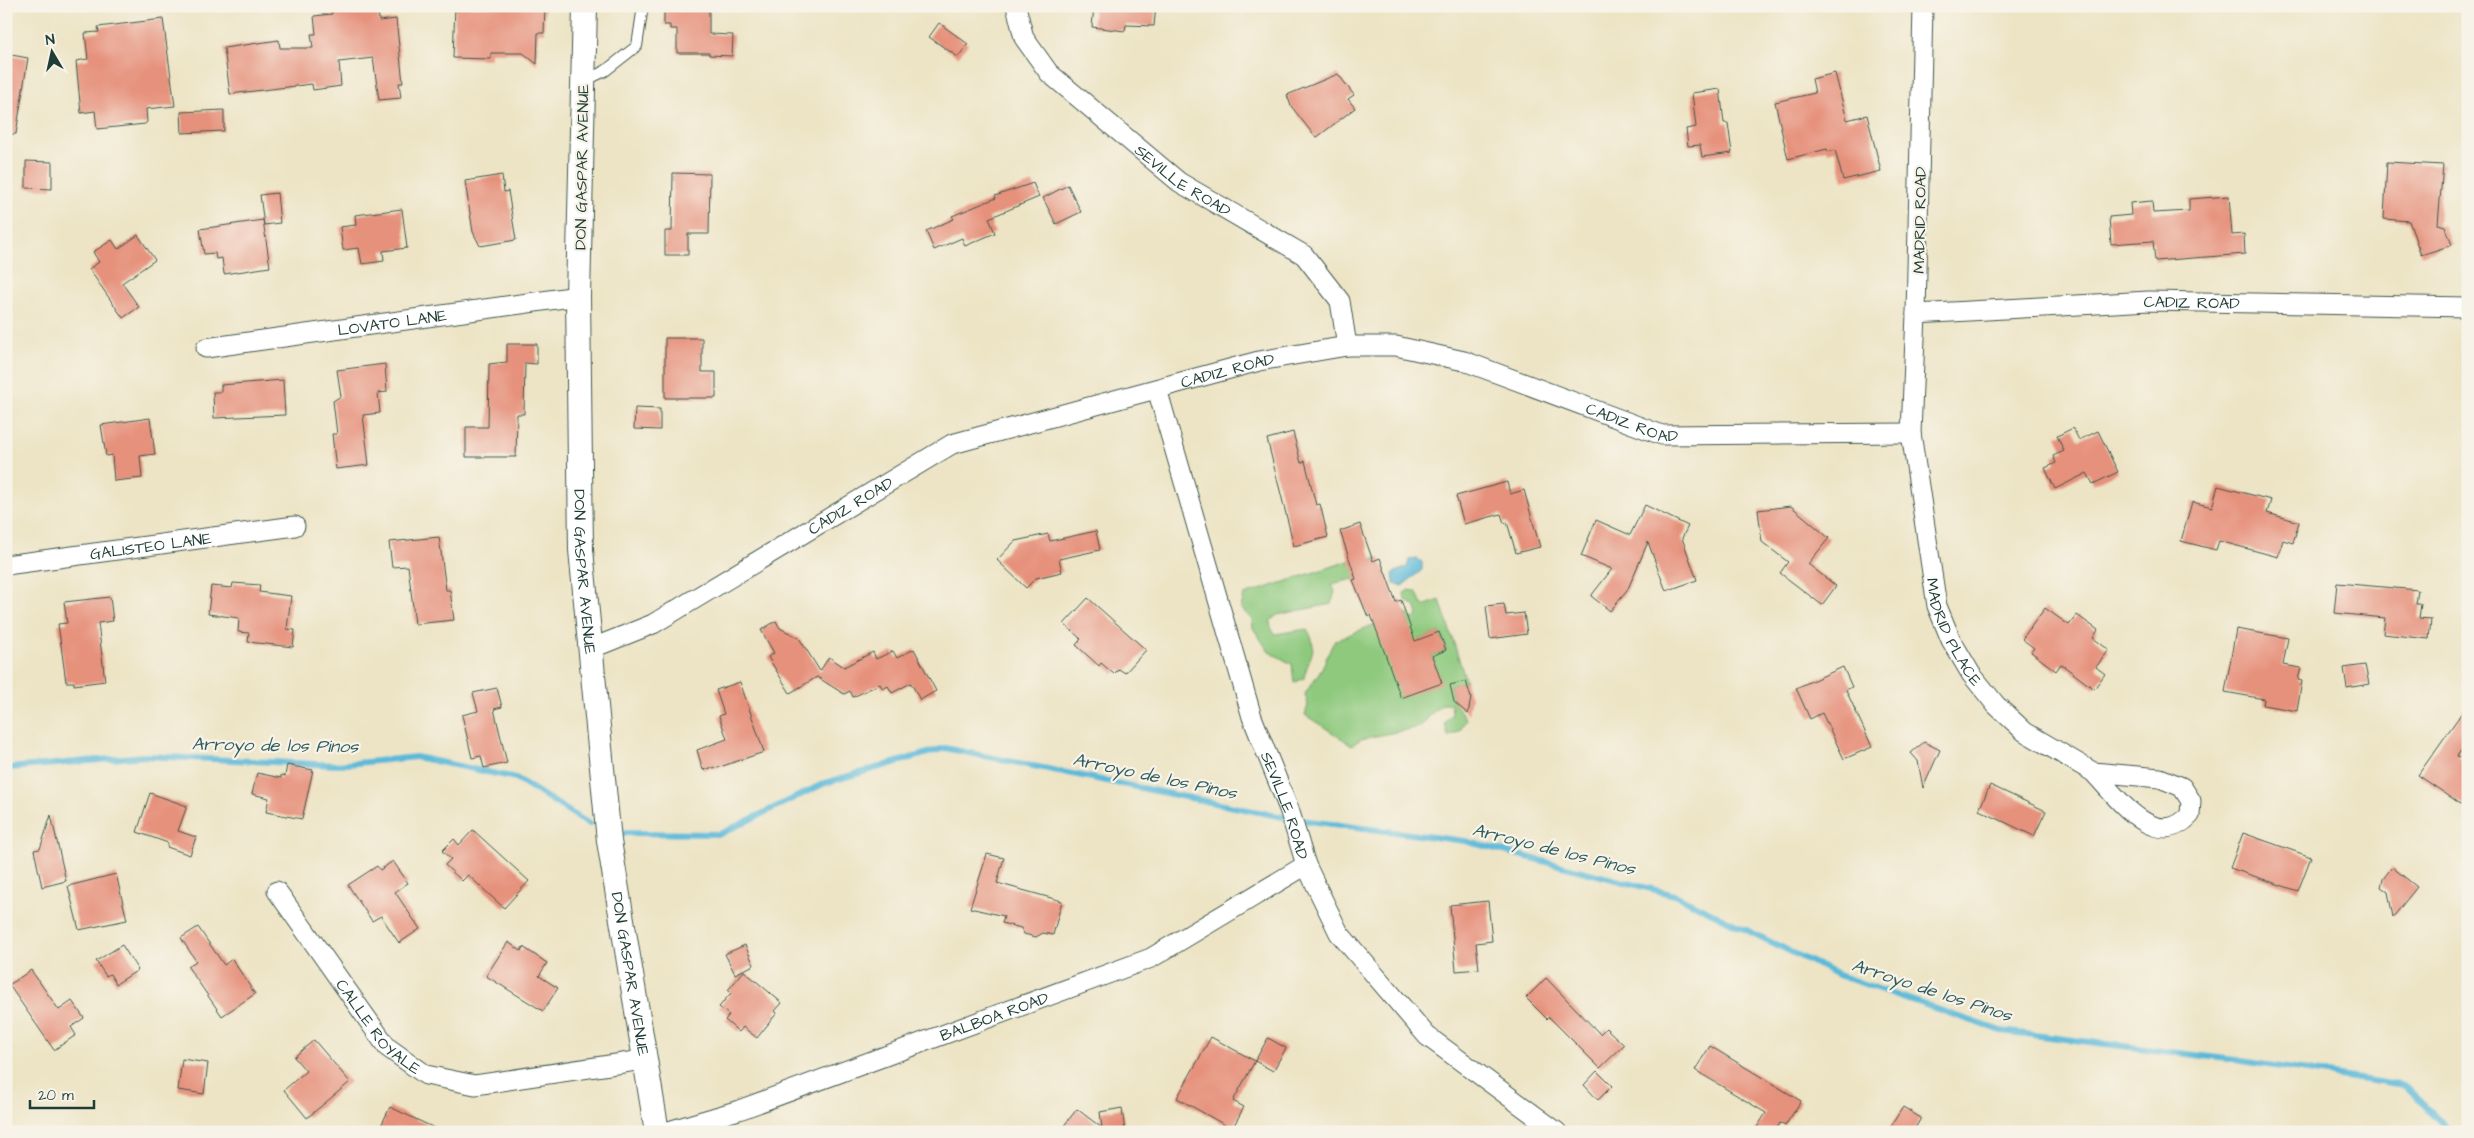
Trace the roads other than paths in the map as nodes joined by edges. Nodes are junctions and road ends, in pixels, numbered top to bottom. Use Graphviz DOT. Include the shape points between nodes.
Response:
graph roads {
  1 [pos="585,6"];
  2 [pos="643,6"];
  3 [pos="1016,6"];
  4 [pos="1923,6"];
  5 [pos="583,81"];
  6 [pos="578,296"];
  7 [pos="2468,307"];
  8 [pos="1916,314"];
  9 [pos="1346,346"];
  10 [pos="206,348"];
  11 [pos="1157,389"];
  12 [pos="1911,433"];
  13 [pos="294,526"];
  14 [pos="6,565"];
  15 [pos="590,649"];
  16 [pos="2093,772"];
  17 [pos="1306,865"];
  18 [pos="277,891"];
  19 [pos="643,1060"];
  20 [pos="657,1132"];
  21 [pos="666,1132"];
  22 [pos="1557,1132"];
  1 -- 5 [label="street, DON GASPAR AVENUE"];
  2 -- 5 [label="lane" via="637,46 605,71"];
  3 -- 9 [label="street, SEVILLE ROAD" via="1024,38 1049,73 1179,182 1304,255 1340,301"];
  4 -- 8 [label="street, MADRID ROAD"];
  5 -- 6 [label="street, DON GASPAR AVENUE"];
  6 -- 10 [label="street, LOVATO LANE"];
  6 -- 15 [label="street, DON GASPAR AVENUE" via="581,550"];
  7 -- 8 [label="street, CADIZ ROAD" via="2149,301"];
  8 -- 12 [label="street, MADRID ROAD"];
  9 -- 11 [label="street, CADIZ ROAD" via="1259,361"];
  9 -- 12 [label="street, CADIZ ROAD" via="1396,346 1464,361 1662,435"];
  11 -- 15 [label="street, CADIZ ROAD" via="952,444 653,624"];
  11 -- 17 [label="street, SEVILLE ROAD" via="1252,717 1291,814"];
  12 -- 16 [label="street, MADRID PLACE" via="1938,606 1951,640 1970,674 2025,732"];
  13 -- 14 [label="street, GALISTEO LANE"];
  15 -- 19 [label="street, DON GASPAR AVENUE" via="609,841"];
  16 -- 16 [label="street, MADRID PLACE" via="2160,778 2182,787 2191,801 2190,815 2182,823 2163,829 2142,822"];
  17 -- 21 [label="street, BALBOA ROAD" via="1151,958 739,1110"];
  17 -- 22 [label="street, SEVILLE ROAD" via="1339,932 1427,1036"];
  18 -- 19 [label="street, CALLE ROYALE" via="387,1047 426,1075 475,1085"];
  19 -- 20 [label="street, DON GASPAR AVENUE"];
}
